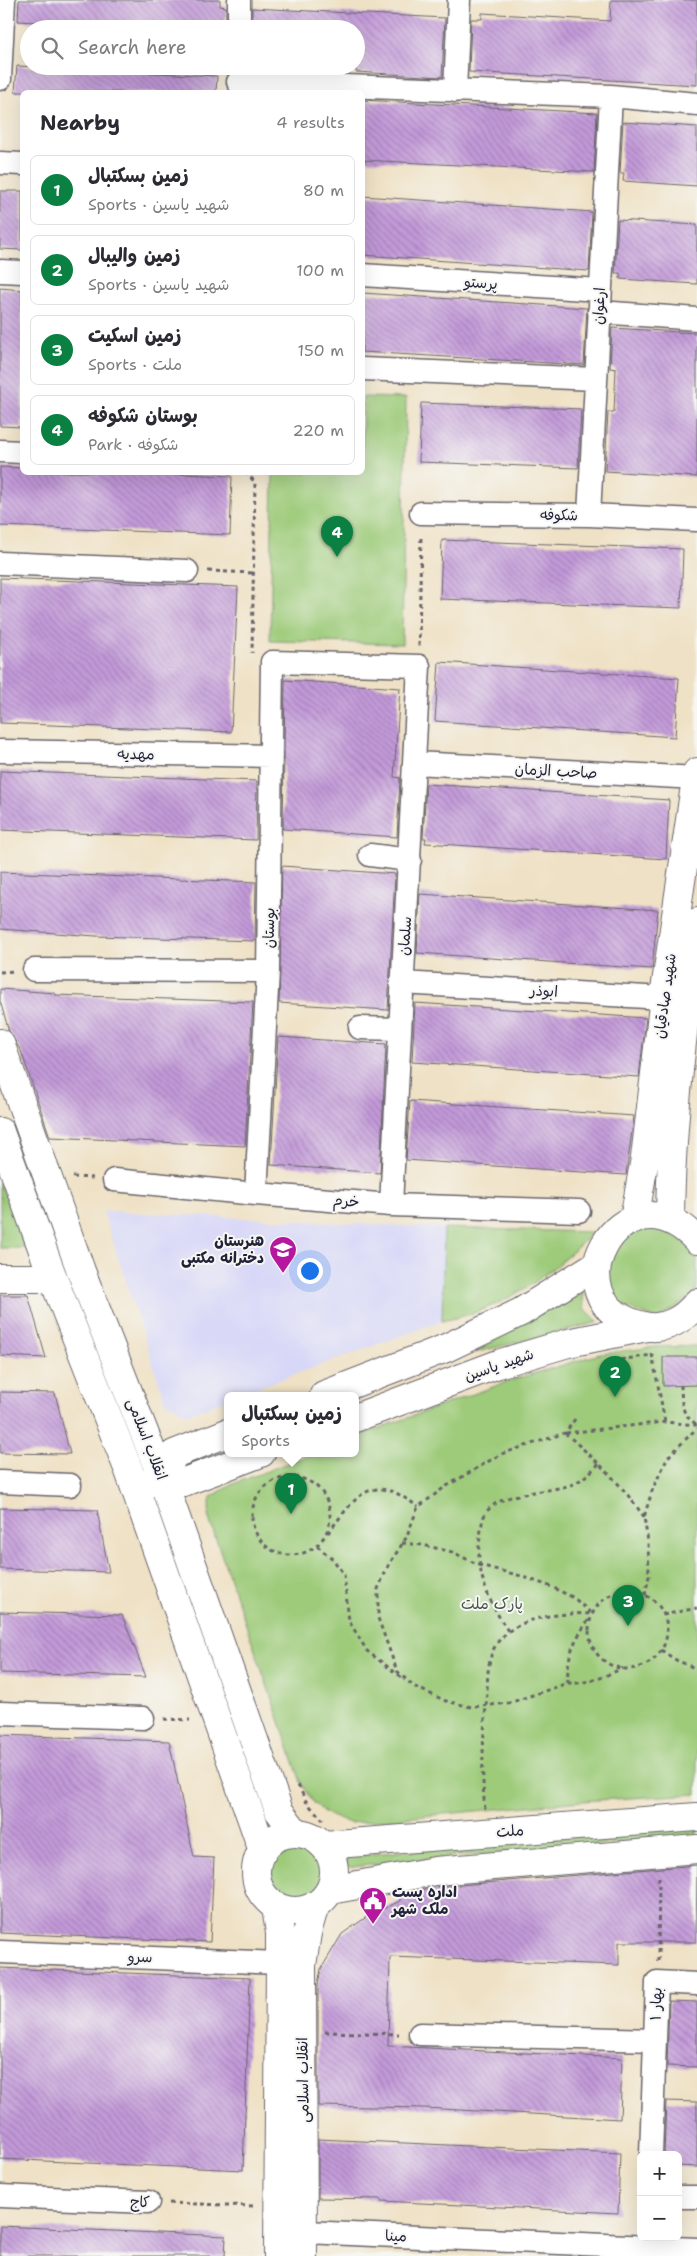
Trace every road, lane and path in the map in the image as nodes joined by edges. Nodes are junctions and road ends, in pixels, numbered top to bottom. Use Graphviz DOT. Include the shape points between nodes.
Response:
graph roads {
  1 [pos="4,0"];
  2 [pos="239,0"];
  3 [pos="459,0"];
  4 [pos="239,20"];
  5 [pos="0,79"];
  6 [pos="238,80"];
  7 [pos="455,91"];
  8 [pos="611,96"];
  9 [pos="697,104"];
  10 [pos="0,163"];
  11 [pos="20,164"];
  12 [pos="0,271"];
  13 [pos="20,272"];
  14 [pos="365,275"];
  15 [pos="600,301"];
  16 [pos="697,319"];
  17 [pos="365,369"];
  18 [pos="595,379"];
  19 [pos="0,451"];
  20 [pos="20,452"];
  21 [pos="248,475"];
  22 [pos="421,514"];
  23 [pos="589,515"];
  24 [pos="697,520"];
  25 [pos="0,563"];
  26 [pos="187,570"];
  27 [pos="253,573"];
  28 [pos="272,662"];
  29 [pos="419,666"];
  30 [pos="0,751"];
  31 [pos="271,756"];
  32 [pos="415,763"];
  33 [pos="697,776"];
  34 [pos="370,855"];
  35 [pos="410,860"];
  36 [pos="697,922"];
  37 [pos="34,970"];
  38 [pos="268,971"];
  39 [pos="401,983"];
  40 [pos="675,998"];
  41 [pos="360,1028"];
  42 [pos="399,1029"];
  43 [pos="0,1044"];
  44 [pos="0,1132"];
  45 [pos="47,1175"];
  46 [pos="114,1180"];
  47 [pos="256,1194"];
  48 [pos="391,1205"];
  49 [pos="579,1211"];
  50 [pos="634,1220"];
  51 [pos="670,1220"];
  52 [pos="697,1240"];
  53 [pos="596,1265"];
  54 [pos="0,1278"];
  55 [pos="53,1278"];
  56 [pos="697,1303"];
  57 [pos="697,1324"];
  58 [pos="656,1327"];
  59 [pos="652,1356"];
  60 [pos="681,1386"];
  61 [pos="332,1392"];
  62 [pos="359,1416"];
  63 [pos="575,1419"];
  64 [pos="666,1422"];
  65 [pos="697,1426"];
  66 [pos="565,1433"];
  67 [pos="224,1434"];
  68 [pos="267,1457"];
  69 [pos="600,1463"];
  70 [pos="162,1478"];
  71 [pos="0,1482"];
  72 [pos="70,1485"];
  73 [pos="135,1488"];
  74 [pos="418,1507"];
  75 [pos="644,1517"];
  76 [pos="326,1535"];
  77 [pos="402,1543"];
  78 [pos="317,1546"];
  79 [pos="478,1565"];
  80 [pos="645,1595"];
  81 [pos="697,1608"];
  82 [pos="592,1614"];
  83 [pos="663,1615"];
  84 [pos="508,1631"];
  85 [pos="661,1650"];
  86 [pos="623,1668"];
  87 [pos="697,1669"];
  88 [pos="568,1682"];
  89 [pos="414,1686"];
  90 [pos="486,1706"];
  91 [pos="0,1713"];
  92 [pos="143,1718"];
  93 [pos="217,1721"];
  94 [pos="294,1777"];
  95 [pos="485,1810"];
  96 [pos="495,1810"];
  97 [pos="476,1812"];
  98 [pos="697,1817"];
  99 [pos="296,1833"];
  100 [pos="326,1835"];
  101 [pos="697,1849"];
  102 [pos="263,1850"];
  103 [pos="659,1852"];
  104 [pos="323,1898"];
  105 [pos="276,1906"];
  106 [pos="0,1952"];
  107 [pos="280,1963"];
  108 [pos="657,1982"];
  109 [pos="697,1984"];
  110 [pos="302,2031"];
  111 [pos="420,2034"];
  112 [pos="655,2040"];
  113 [pos="651,2151"];
  114 [pos="0,2196"];
  115 [pos="682,2197"];
  116 [pos="697,2197"];
  117 [pos="148,2202"];
  118 [pos="279,2207"];
  119 [pos="648,2242"];
  120 [pos="304,2244"];
  121 [pos="697,2249"];
  122 [pos="278,2256"];
  1 -- 5 [label="street"];
  2 -- 4 [label="street"];
  3 -- 7 [label="street"];
  6 -- 7 [label="street"];
  7 -- 8 [label="street"];
  8 -- 9 [label="street"];
  8 -- 15 [label="street, ارغوان"];
  10 -- 11 [label="street"];
  12 -- 13 [label="street"];
  14 -- 15 [label="street, پرستو"];
  15 -- 16 [label="street, پرستو"];
  15 -- 18 [label="street, ارغوان"];
  17 -- 18 [label="street"];
  18 -- 23 [label="street, ارغوان"];
  19 -- 20 [label="street"];
  21 -- 27 [label="path" via="255,482"];
  22 -- 23 [label="street, شکوفه"];
  22 -- 29 [label="path"];
  23 -- 24 [label="street, شکوفه"];
  25 -- 26 [label="street"];
  26 -- 27 [label="path"];
  27 -- 28 [label="path" via="252,660"];
  28 -- 29 [label="street"];
  28 -- 31 [label="street, بوستان"];
  29 -- 32 [label="street, سلمان"];
  30 -- 31 [label="street, مهدیه"];
  31 -- 38 [label="street, بوستان"];
  32 -- 33 [label="street, صاحب الزمان"];
  32 -- 35 [label="street, سلمان"];
  33 -- 40 [label="street, شهید صادقیان"];
  34 -- 35 [label="street"];
  35 -- 39 [label="street, سلمان"];
  36 -- 40 [label="street, شهید صادقیان"];
  37 -- 38 [label="street"];
  38 -- 47 [label="street, بوستان"];
  39 -- 40 [label="street, ابوذر"];
  39 -- 42 [label="street, سلمان"];
  40 -- 50 [label="street, شهید صادقیان"];
  40 -- 51 [label="street, شهید صادقیان"];
  41 -- 42 [label="street"];
  42 -- 48 [label="street, سلمان"];
  43 -- 45 [label="street, انقلاب اسلامی"];
  44 -- 55 [label="street, انقلاب اسلامی"];
  45 -- 46 [label="path"];
  45 -- 70 [label="street, انقلاب اسلامی"];
  46 -- 47 [label="street, خرم"];
  47 -- 48 [label="street, خرم"];
  48 -- 49 [label="street, خرم"];
  50 -- 51 [label="street" via="646,1217"];
  50 -- 53 [label="street" via="610,1235"];
  51 -- 52 [label="street"];
  53 -- 58 [label="street, شهید یاسین" via="597,1283 603,1300 614,1314 630,1323"];
  53 -- 61 [label="street" via="521,1312 446,1348"];
  54 -- 55 [label="street"];
  55 -- 73 [label="street, انقلاب اسلامی"];
  56 -- 58 [label="street, شهید یاسین" via="678,1321"];
  57 -- 58 [label="street, شهید یاسین"];
  58 -- 62 [label="street, شهید یاسین" via="568,1343 501,1363"];
  59 -- 64 [label="path"];
  60 -- 65 [label="path" via="682,1408 687,1418"];
  63 -- 66 [label="path"];
  64 -- 65 [label="path"];
  64 -- 66 [label="path"];
  65 -- 75 [label="path" via="668,1457"];
  66 -- 69 [label="path"];
  66 -- 74 [label="path" via="502,1454 445,1487"];
  67 -- 70 [label="street" via="174,1454"];
  68 -- 70 [label="street" via="184,1482"];
  69 -- 75 [label="path"];
  69 -- 79 [label="path" via="573,1484 518,1494 496,1504 483,1517"];
  70 -- 73 [label="street"];
  70 -- 99 [label="street, انقلاب اسلامی" via="279,1811"];
  71 -- 72 [label="street"];
  73 -- 93 [label="street, انقلاب اسلامی"];
  74 -- 76 [label="path" via="391,1490 373,1489 357,1496"];
  74 -- 77 [label="path"];
  75 -- 80 [label="path" via="649,1576"];
  76 -- 78 [label="path"];
  76 -- 78 [label="path" via="331,1522 330,1509 326,1496 317,1486 305,1478 291,1476 266,1485 252,1506 254,1531 261,1542 282,1555 307,1553"];
  77 -- 79 [label="path" via="452,1552"];
  77 -- 89 [label="path" via="378,1589 378,1618 397,1671"];
  78 -- 89 [label="path" via="334,1559 344,1575 349,1621 367,1651 388,1670"];
  79 -- 82 [label="path" via="552,1587 574,1598"];
  79 -- 84 [label="path" via="495,1612"];
  80 -- 82 [label="path" via="628,1592 610,1595"];
  80 -- 83 [label="path"];
  81 -- 83 [label="path"];
  82 -- 84 [label="path" via="573,1613 537,1619"];
  82 -- 86 [label="path" via="589,1636 596,1653"];
  82 -- 88 [label="path" via="573,1645 566,1666"];
  83 -- 85 [label="path" via="667,1629"];
  84 -- 90 [label="path" via="493,1652"];
  85 -- 86 [label="path" via="647,1664"];
  85 -- 87 [label="path"];
  86 -- 88 [label="path" via="598,1679"];
  88 -- 90 [label="path" via="509,1704"];
  89 -- 90 [label="path" via="446,1701 471,1707"];
  90 -- 95 [label="path" via="482,1741"];
  91 -- 92 [label="street"];
  92 -- 93 [label="path"];
  93 -- 102 [label="street, انقلاب اسلامی"];
  94 -- 100 [label="path"];
  95 -- 96 [label="path"];
  95 -- 97 [label="path"];
  98 -- 100 [label="street, ملت"];
  99 -- 100 [label="street, انقلاب اسلامی"];
  99 -- 102 [label="street" via="283,1835"];
  100 -- 104 [label="street, انقلاب اسلامی" via="334,1878"];
  101 -- 103 [label="street"];
  102 -- 105 [label="street" via="256,1876 260,1889"];
  103 -- 104 [label="street" via="434,1871"];
  103 -- 108 [label="path, بهار ۱"];
  104 -- 105 [label="street" via="304,1910 291,1911"];
  104 -- 110 [label="street, انقلاب اسلامی" via="306,1933 302,1965"];
  105 -- 107 [label="street, انقلاب اسلامی"];
  106 -- 107 [label="street, سرو"];
  107 -- 118 [label="street, انقلاب اسلامی"];
  108 -- 109 [label="street"];
  108 -- 112 [label="street, بهار ۱"];
  110 -- 111 [label="path"];
  110 -- 120 [label="street, انقلاب اسلامی"];
  111 -- 112 [label="street"];
  112 -- 113 [label="street, بهار ۱"];
  114 -- 117 [label="street, کاج"];
  115 -- 116 [label="street"];
  117 -- 118 [label="path, کاج"];
  118 -- 122 [label="street, انقلاب اسلامی"];
  119 -- 120 [label="street, مینا"];
  119 -- 121 [label="street, مینا"];
}
